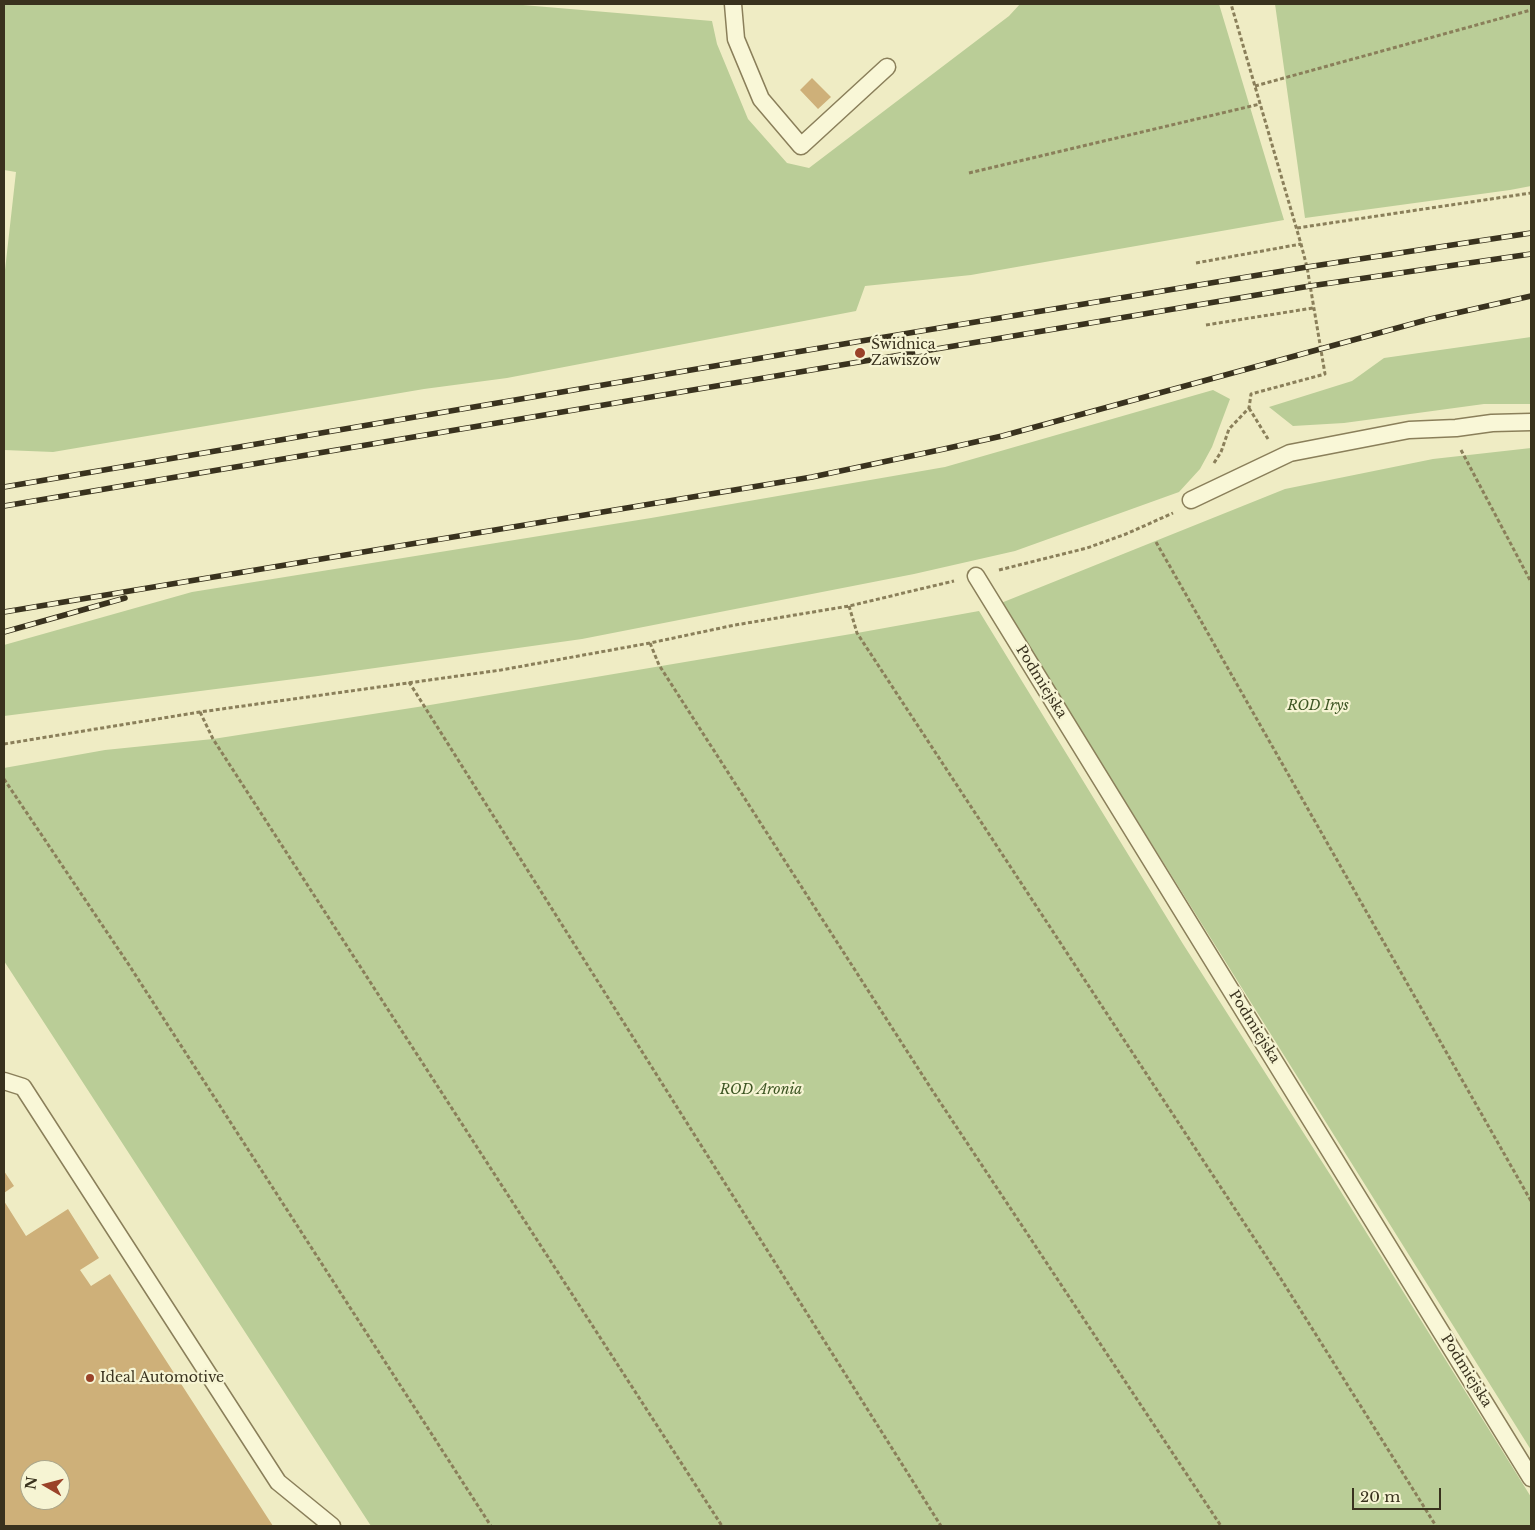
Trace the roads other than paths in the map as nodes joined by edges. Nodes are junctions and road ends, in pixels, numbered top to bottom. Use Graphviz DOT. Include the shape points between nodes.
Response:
graph roads {
  1 [pos="733,4"];
  2 [pos="887,67"];
  3 [pos="1531,422"];
  4 [pos="1191,500"];
  5 [pos="976,576"];
  6 [pos="4,1081"];
  7 [pos="1531,1478"];
  8 [pos="332,1526"];
  1 -- 2 [label="lane" via="736,39 761,100 801,146"];
  3 -- 4 [label="lane" via="1409,430 1290,453"];
  5 -- 7 [label="lane, Podmiejska"];
  6 -- 8 [label="lane" via="23,1087 278,1482"];
}
